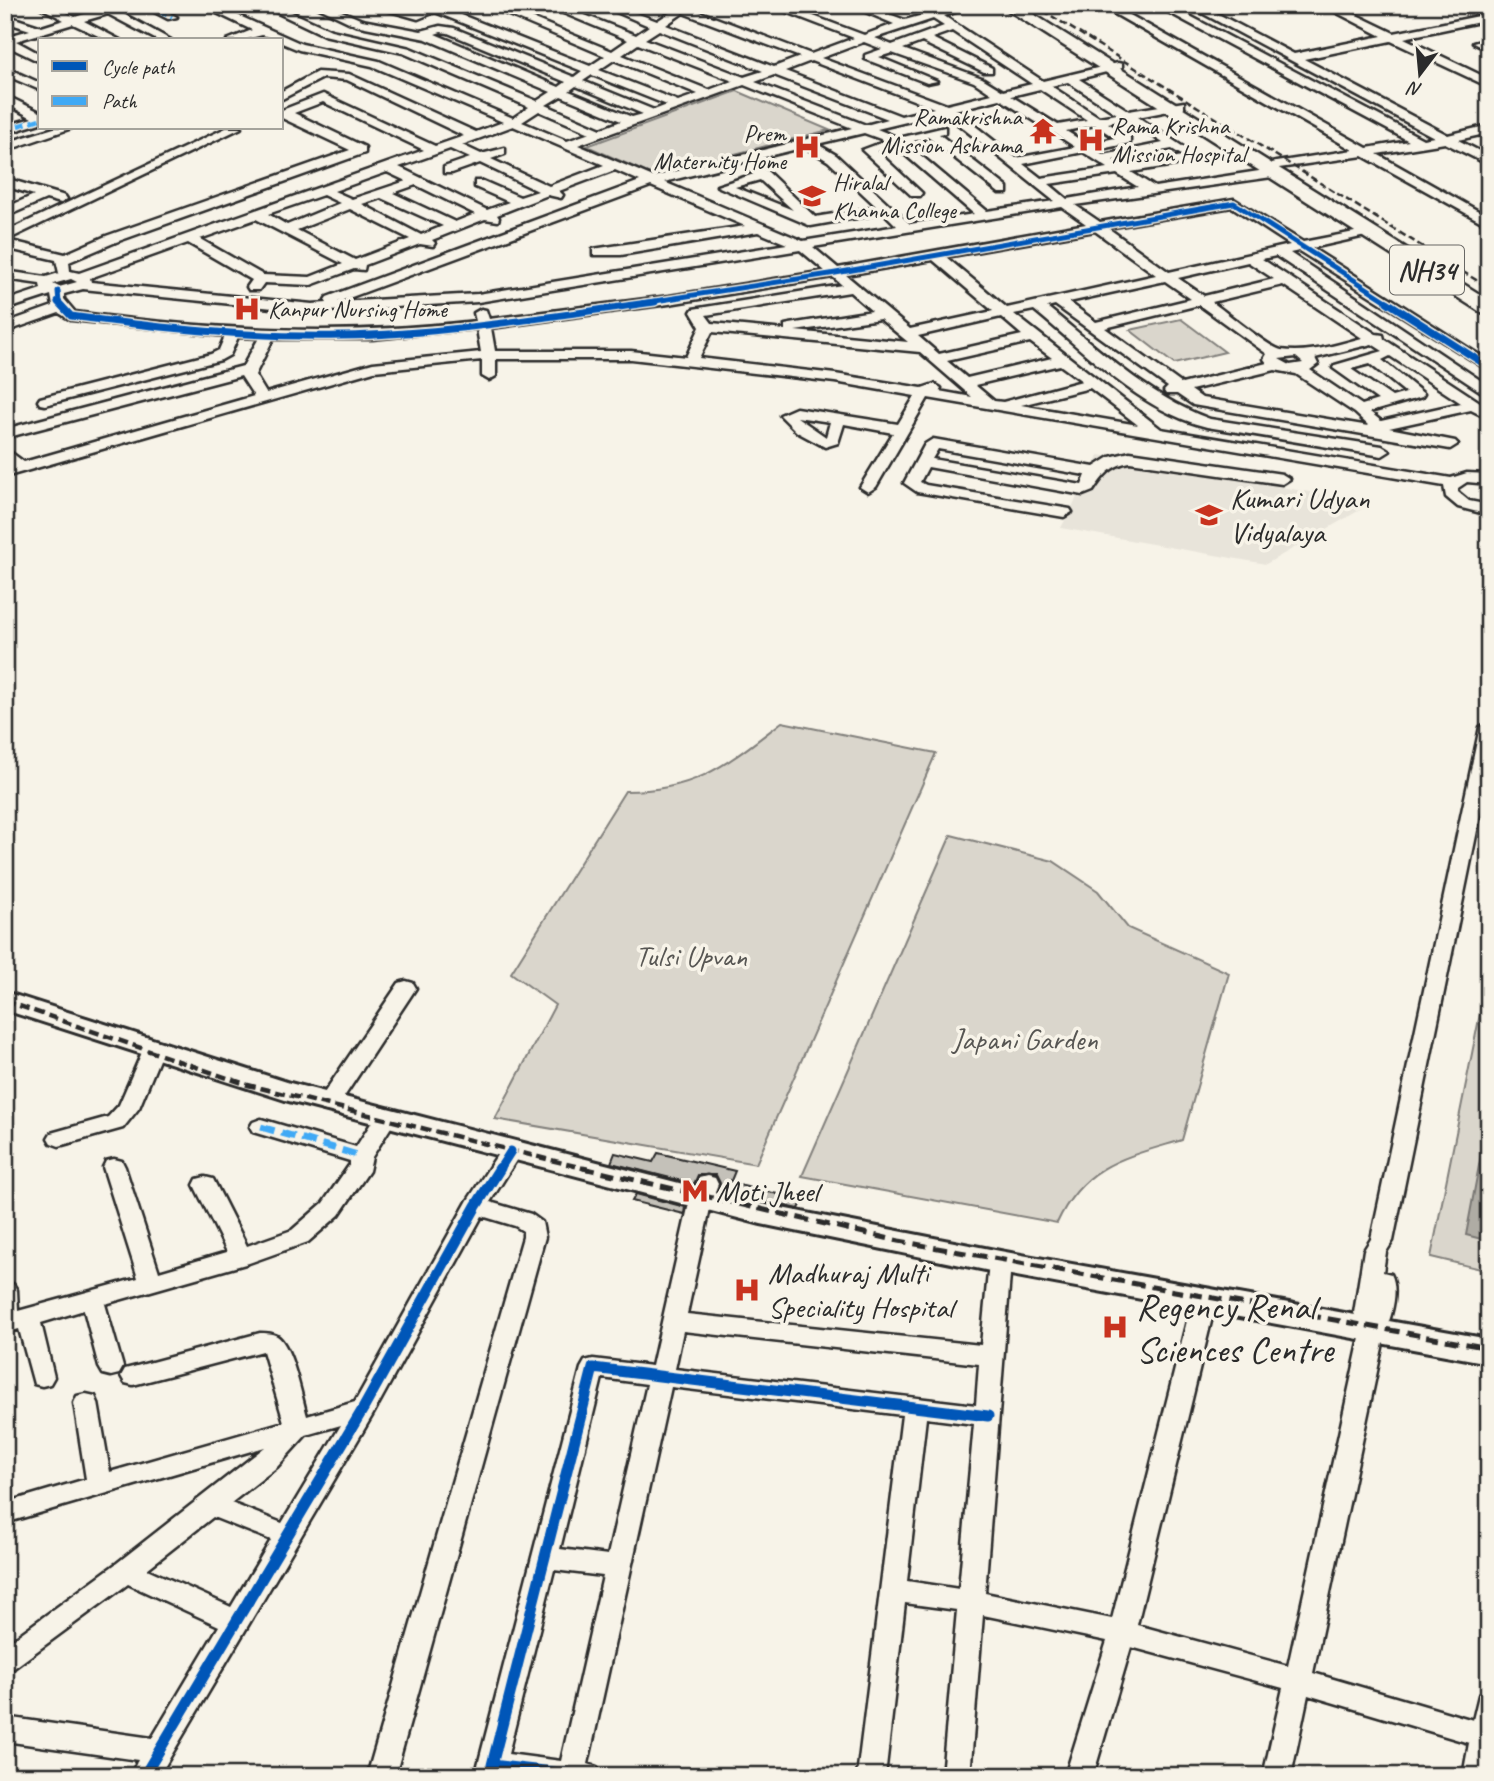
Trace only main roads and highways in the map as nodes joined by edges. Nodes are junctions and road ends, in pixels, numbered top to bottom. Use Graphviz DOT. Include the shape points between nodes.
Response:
graph roads {
  1 [pos="1008,5"];
  2 [pos="1020,5"];
  3 [pos="1113,66"];
  4 [pos="1274,169"];
  5 [pos="1456,284"];
  6 [pos="1489,300"];
  7 [pos="1489,309"];
  8 [pos="5,990"];
  9 [pos="5,1001"];
  10 [pos="331,1099"];
  11 [pos="432,1125"];
  12 [pos="704,1191"];
  13 [pos="1374,1319"];
  14 [pos="1489,1338"];
  15 [pos="1489,1351"];
  1 -- 3 [label="highway, NH34"];
  2 -- 3 [label="highway, NH34"];
  3 -- 4 [label="highway, NH34"];
  4 -- 5 [label="highway, NH34"];
  4 -- 5 [label="highway, NH34" via="1365,232"];
  5 -- 6 [label="highway, NH34"];
  5 -- 7 [label="highway, NH34"];
  8 -- 10 [label="main road"];
  9 -- 10 [label="main road" via="153,1050"];
  10 -- 11 [label="main road"];
  10 -- 11 [label="main road" via="385,1119"];
  11 -- 12 [label="main road"];
  11 -- 12 [label="main road" via="511,1151"];
  12 -- 13 [label="main road"];
  12 -- 13 [label="main road" via="1000,1262 1205,1297"];
  13 -- 14 [label="main road"];
  13 -- 15 [label="main road"];
}
